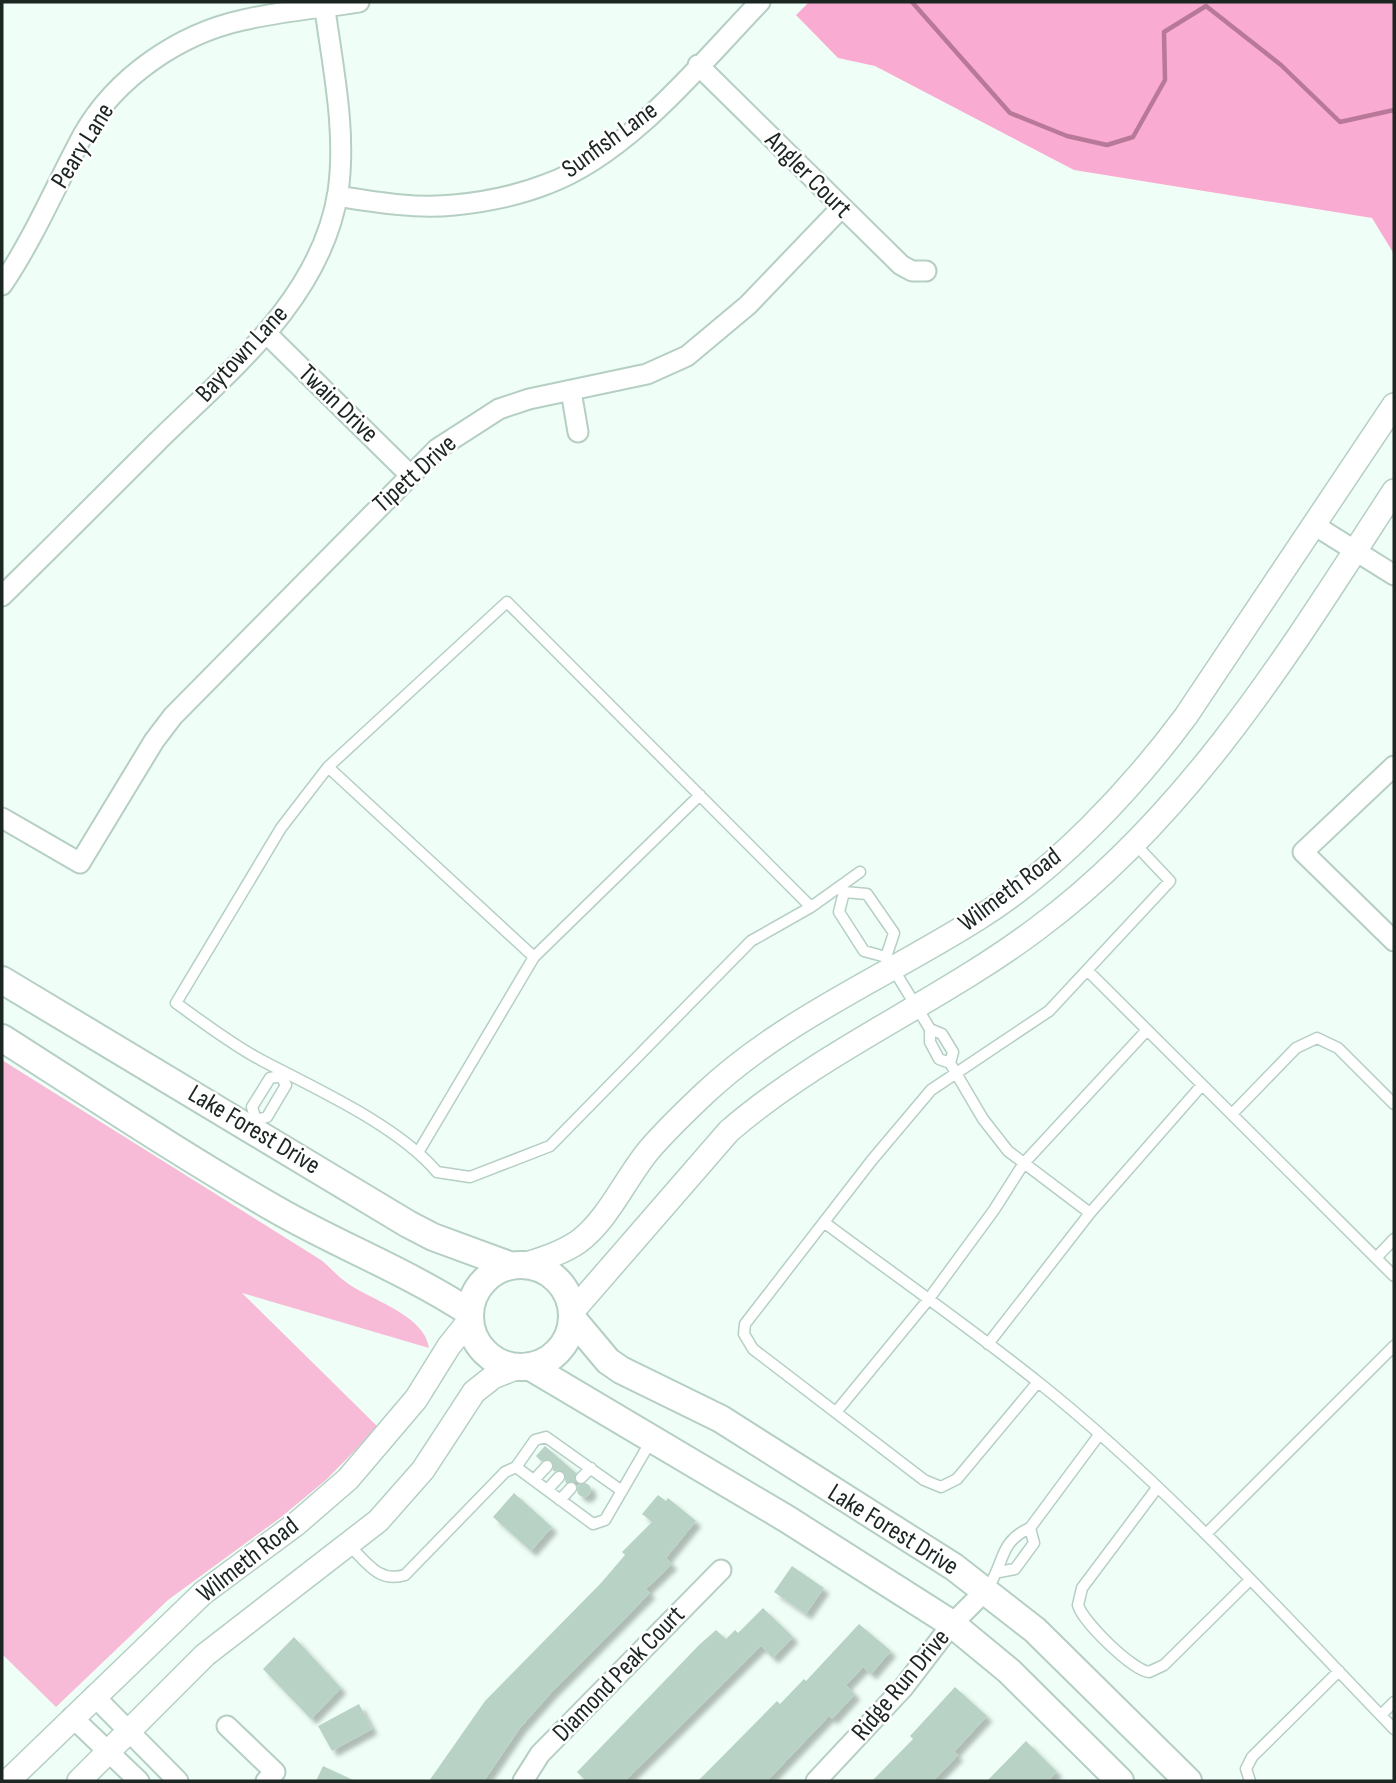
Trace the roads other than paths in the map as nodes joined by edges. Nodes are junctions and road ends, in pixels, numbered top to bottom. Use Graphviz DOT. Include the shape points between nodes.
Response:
graph roads {
  1 [pos="359,2"];
  2 [pos="761,2"];
  3 [pos="324,5"];
  4 [pos="698,65"];
  5 [pos="337,196"];
  6 [pos="841,208"];
  7 [pos="926,271"];
  8 [pos="2,285"];
  9 [pos="267,334"];
  10 [pos="571,391"];
  11 [pos="1394,405"];
  12 [pos="578,432"];
  13 [pos="410,474"];
  14 [pos="1394,491"];
  15 [pos="1314,525"];
  16 [pos="1355,551"];
  17 [pos="1394,575"];
  18 [pos="2,596"];
  19 [pos="1394,766"];
  20 [pos="328,767"];
  21 [pos="700,795"];
  22 [pos="2,818"];
  23 [pos="1133,843"];
  24 [pos="860,872"];
  25 [pos="842,888"];
  26 [pos="811,906"];
  27 [pos="1394,940"];
  28 [pos="534,957"];
  29 [pos="889,962"];
  30 [pos="1088,971"];
  31 [pos="2,981"];
  32 [pos="915,1007"];
  33 [pos="930,1029"];
  34 [pos="1147,1030"];
  35 [pos="2,1038"];
  36 [pos="950,1063"];
  37 [pos="957,1072"];
  38 [pos="283,1073"];
  39 [pos="1202,1085"];
  40 [pos="1394,1104"];
  41 [pos="1231,1114"];
  42 [pos="253,1124"];
  43 [pos="419,1151"];
  44 [pos="1024,1163"];
  45 [pos="1090,1213"];
  46 [pos="825,1223"];
  47 [pos="1394,1239"];
  48 [pos="1376,1258"];
  49 [pos="518,1266"];
  50 [pos="1394,1276"];
  51 [pos="928,1300"];
  52 [pos="572,1315"];
  53 [pos="469,1317"];
  54 [pos="988,1345"];
  55 [pos="1394,1346"];
  56 [pos="524,1366"];
  57 [pos="1038,1382"];
  58 [pos="836,1412"];
  59 [pos="1099,1435"];
  60 [pos="652,1439"];
  61 [pos="577,1458"];
  62 [pos="547,1466"];
  63 [pos="569,1466"];
  64 [pos="516,1467"];
  65 [pos="591,1468"];
  66 [pos="559,1476"];
  67 [pos="581,1478"];
  68 [pos="534,1480"];
  69 [pos="571,1488"];
  70 [pos="1157,1488"];
  71 [pos="547,1490"];
  72 [pos="622,1491"];
  73 [pos="560,1500"];
  74 [pos="1030,1528"];
  75 [pos="1206,1534"];
  76 [pos="349,1545"];
  77 [pos="721,1570"];
  78 [pos="1250,1580"];
  79 [pos="992,1581"];
  80 [pos="952,1624"];
  81 [pos="1339,1671"];
  82 [pos="94,1696"];
  83 [pos="1394,1702"];
  84 [pos="1381,1715"];
  85 [pos="72,1717"];
  86 [pos="227,1726"];
  87 [pos="1394,1729"];
  88 [pos="129,1732"];
  89 [pos="109,1751"];
  90 [pos="8,1781"];
  91 [pos="79,1781"];
  92 [pos="139,1781"];
  93 [pos="178,1781"];
  94 [pos="266,1781"];
  95 [pos="523,1781"];
  96 [pos="816,1781"];
  97 [pos="1120,1781"];
  98 [pos="1188,1781"];
  99 [pos="1250,1781"];
  1 -- 3 [label="street, Peary Lane"];
  2 -- 4 [label="street, Sunfish Lane"];
  3 -- 5 [label="street, Baytown Lane" via="339,117"];
  3 -- 8 [label="street, Peary Lane" via="242,20 185,40 142,69 111,98 85,132"];
  4 -- 5 [label="street, Sunfish Lane" via="622,138 548,184 453,205 395,205"];
  4 -- 6 [label="street, Angler Court"];
  5 -- 9 [label="street, Baytown Lane" via="308,274"];
  6 -- 7 [label="street, Angler Court" via="901,265"];
  6 -- 10 [label="street, Tipett Drive" via="748,305 687,356 647,374"];
  9 -- 13 [label="street, Twain Drive"];
  9 -- 18 [label="street, Baytown Lane"];
  10 -- 12 [label="street"];
  10 -- 13 [label="street, Tipett Drive" via="499,409 437,449"];
  11 -- 15 [label="street, Wilmeth Road"];
  13 -- 22 [label="street, Tipett Drive" via="173,716 80,863"];
  14 -- 16 [label="street, Wilmeth Road"];
  15 -- 16 [label="street"];
  15 -- 29 [label="street, Wilmeth Road" via="1165,745 1095,820 1030,880 979,918"];
  16 -- 17 [label="street"];
  16 -- 23 [label="street, Wilmeth Road" via="1210,760"];
  19 -- 27 [label="street" via="1303,852"];
  20 -- 21 [label="lane" via="507,602"];
  20 -- 28 [label="lane"];
  20 -- 38 [label="lane" via="281,828 176,1003"];
  21 -- 26 [label="lane"];
  21 -- 28 [label="lane"];
  23 -- 30 [label="lane" via="1170,881"];
  23 -- 32 [label="street, Wilmeth Road" via="1040,927"];
  24 -- 25 [label="lane"];
  25 -- 26 [label="lane"];
  25 -- 29 [label="lane" via="839,912 864,951"];
  25 -- 29 [label="lane" via="867,894 894,933"];
  26 -- 43 [label="lane" via="751,941 550,1146 470,1177 438,1172"];
  28 -- 43 [label="lane"];
  29 -- 32 [label="lane"];
  29 -- 49 [label="street, Wilmeth Road" via="708,1090 649,1150 592,1229 577,1242"];
  30 -- 34 [label="lane"];
  30 -- 37 [label="lane" via="1049,1011"];
  31 -- 42 [label="main road, Lake Forest Drive"];
  32 -- 33 [label="lane"];
  32 -- 52 [label="street, Wilmeth Road" via="791,1083 729,1131"];
  33 -- 36 [label="lane" via="930,1042 940,1059"];
  33 -- 36 [label="lane" via="942,1034 953,1052"];
  34 -- 39 [label="lane"];
  34 -- 44 [label="lane"];
  35 -- 53 [label="main road" via="276,1210 428,1285"];
  36 -- 37 [label="lane"];
  37 -- 44 [label="lane" via="997,1138"];
  37 -- 46 [label="lane" via="931,1090"];
  38 -- 42 [label="lane" via="270,1078 252,1107"];
  38 -- 42 [label="lane" via="286,1085 267,1117"];
  38 -- 43 [label="lane"];
  39 -- 41 [label="lane"];
  39 -- 45 [label="lane"];
  40 -- 41 [label="lane" via="1338,1048 1317,1038 1296,1048"];
  41 -- 48 [label="lane"];
  42 -- 49 [label="main road, Lake Forest Drive" via="408,1224"];
  44 -- 45 [label="lane"];
  44 -- 51 [label="lane"];
  45 -- 54 [label="lane"];
  46 -- 51 [label="lane"];
  46 -- 58 [label="lane" via="750,1314 744,1334 753,1349"];
  47 -- 48 [label="lane"];
  48 -- 50 [label="lane"];
  49 -- 52 [label="main road" via="555,1279 568,1297"];
  49 -- 53 [label="main road" via="484,1282"];
  51 -- 54 [label="lane"];
  51 -- 58 [label="lane"];
  52 -- 56 [label="main road" via="559,1350 540,1363"];
  52 -- 79 [label="main road, Lake Forest Drive" via="608,1361 721,1419 930,1551"];
  53 -- 56 [label="main road" via="487,1354"];
  53 -- 82 [label="street, Wilmeth Road" via="416,1399 348,1479 203,1593"];
  54 -- 57 [label="lane"];
  55 -- 75 [label="lane"];
  56 -- 60 [label="main road, Lake Forest Drive"];
  56 -- 76 [label="street, Wilmeth Road" via="493,1377 474,1392 423,1470 378,1521"];
  57 -- 58 [label="lane" via="957,1479 942,1487 924,1480"];
  57 -- 59 [label="lane"];
  59 -- 70 [label="lane"];
  59 -- 74 [label="lane"];
  60 -- 72 [label="lane"];
  60 -- 80 [label="main road, Lake Forest Drive"];
  61 -- 63 [label="lane"];
  61 -- 64 [label="lane" via="560,1452 546,1437 535,1440"];
  61 -- 65 [label="lane"];
  62 -- 68 [label="lane"];
  64 -- 68 [label="lane"];
  64 -- 76 [label="lane" via="505,1472 405,1575 392,1579 379,1575"];
  65 -- 67 [label="lane"];
  65 -- 72 [label="lane"];
  66 -- 71 [label="lane"];
  68 -- 71 [label="lane"];
  69 -- 73 [label="lane"];
  70 -- 75 [label="lane"];
  70 -- 78 [label="lane" via="1082,1588 1078,1605 1085,1619 1134,1666 1149,1672 1164,1665"];
  71 -- 73 [label="lane"];
  72 -- 73 [label="lane" via="606,1520 593,1524"];
  74 -- 79 [label="lane" via="1014,1535"];
  74 -- 79 [label="lane" via="1034,1543 1015,1569"];
  75 -- 78 [label="lane"];
  76 -- 88 [label="street, Wilmeth Road" via="239,1626"];
  77 -- 95 [label="street, Diamond Peak Court" via="540,1754"];
  78 -- 81 [label="lane"];
  79 -- 80 [label="street, Ridge Run Drive"];
  79 -- 98 [label="main road, Lake Forest Drive"];
  80 -- 96 [label="street, Ridge Run Drive" via="903,1688"];
  80 -- 97 [label="main road, Lake Forest Drive" via="1009,1671"];
  81 -- 84 [label="lane"];
  81 -- 99 [label="lane" via="1252,1757 1246,1769"];
  82 -- 85 [label="street, Wilmeth Road"];
  82 -- 88 [label="street"];
  83 -- 84 [label="lane"];
  84 -- 87 [label="lane"];
  85 -- 89 [label="street"];
  85 -- 90 [label="street, Wilmeth Road"];
  86 -- 94 [label="street" via="275,1772"];
  88 -- 89 [label="street, Wilmeth Road"];
  88 -- 93 [label="street"];
  89 -- 91 [label="street, Wilmeth Road"];
  89 -- 92 [label="street"];
}
